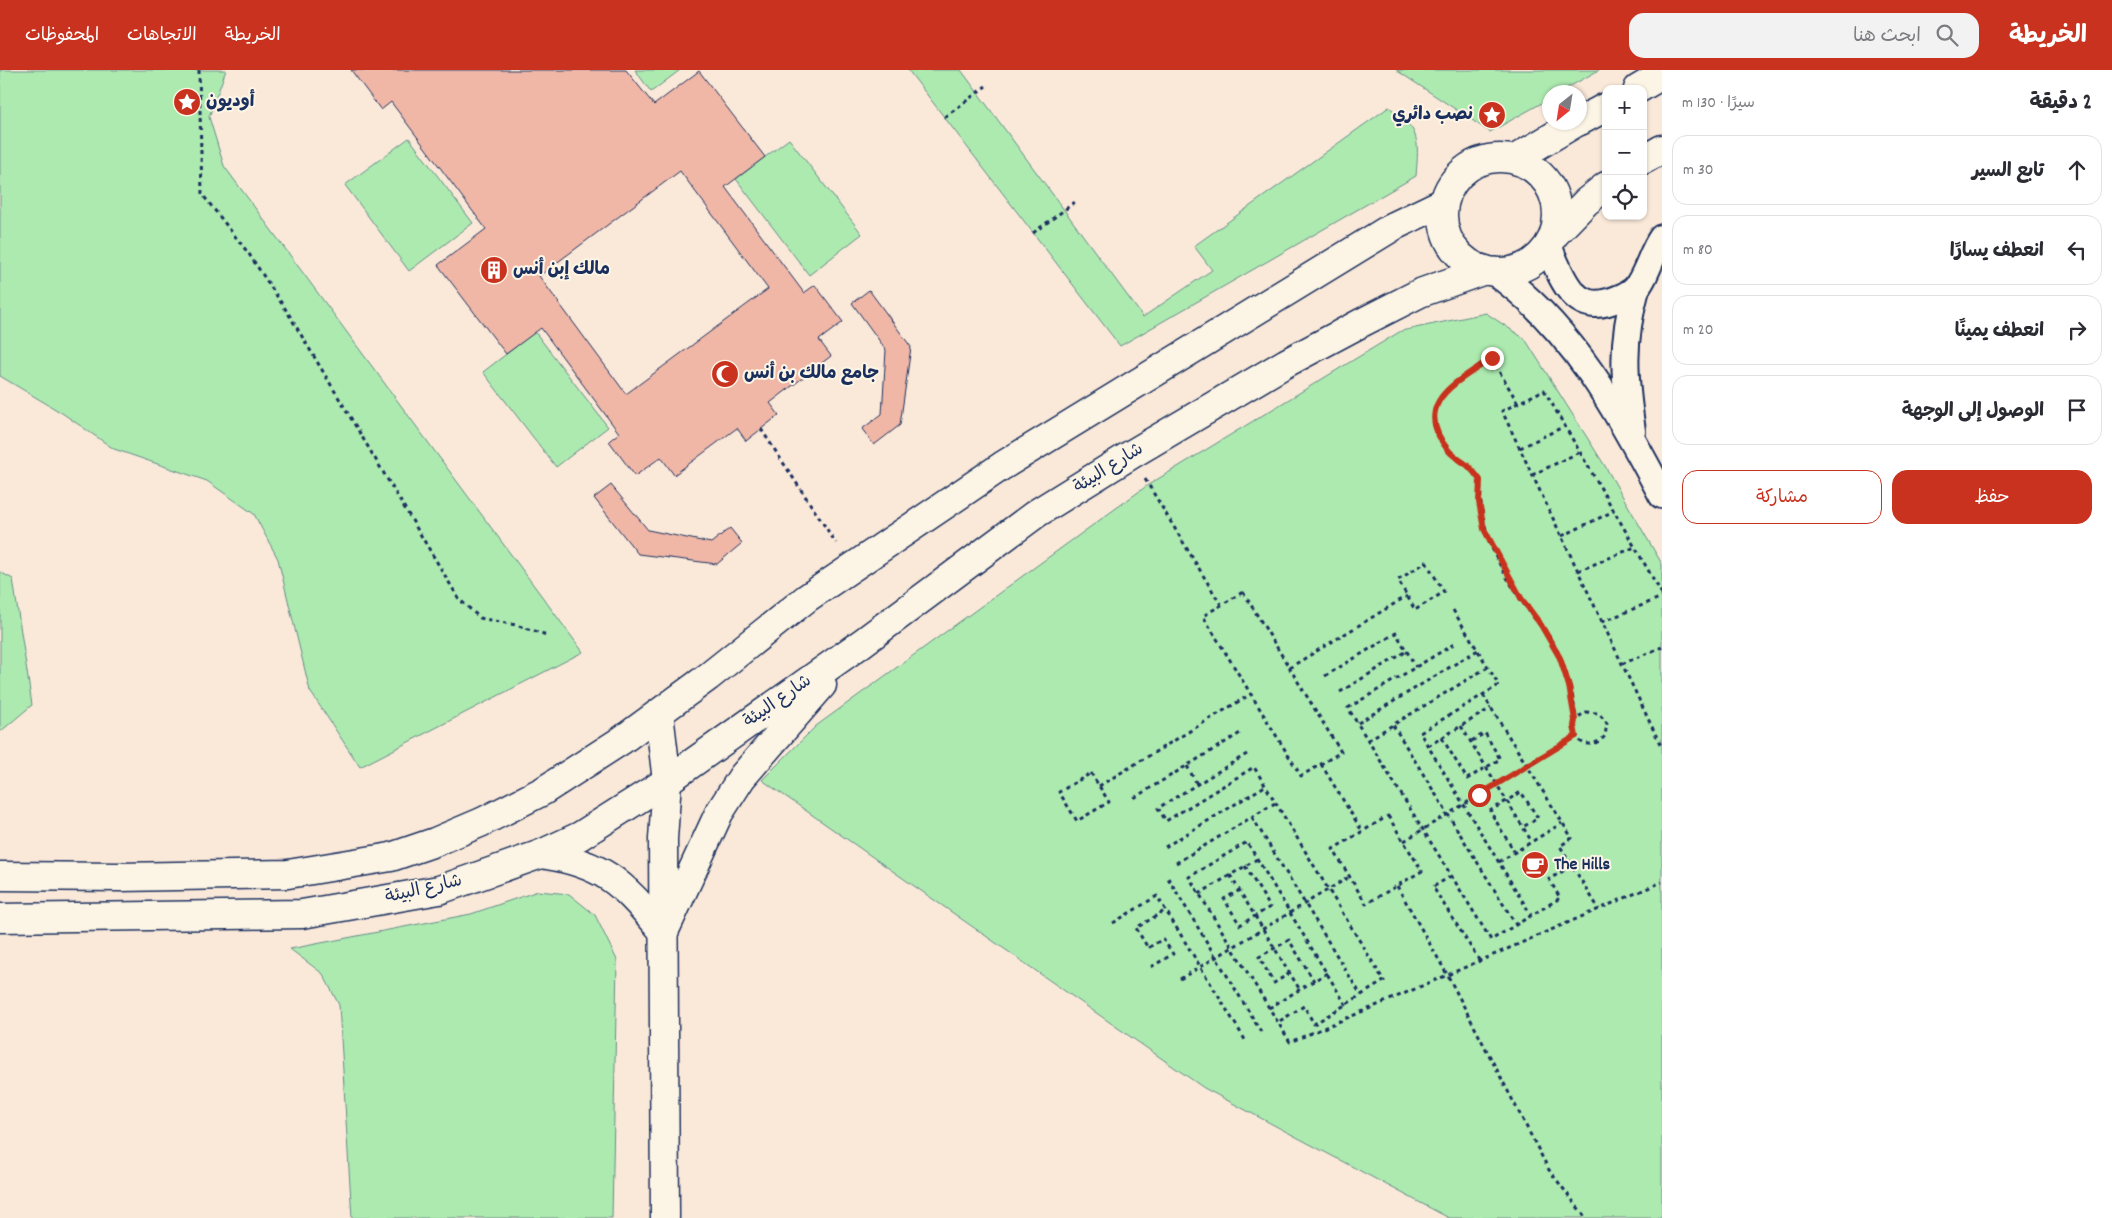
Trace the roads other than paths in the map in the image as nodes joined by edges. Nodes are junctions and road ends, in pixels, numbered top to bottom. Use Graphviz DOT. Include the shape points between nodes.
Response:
graph roads {
  1 [pos="1662,75"];
  2 [pos="1645,85"];
  3 [pos="1602,109"];
  4 [pos="1587,117"];
  5 [pos="1564,130"];
  6 [pos="1662,149"];
  7 [pos="1647,158"];
  8 [pos="1515,159"];
  9 [pos="1602,189"];
  10 [pos="1444,202"];
  11 [pos="1662,238"];
  12 [pos="1551,240"];
  13 [pos="1489,271"];
  14 [pos="1636,289"];
  15 [pos="1634,440"];
  16 [pos="1662,495"];
  17 [pos="862,643"];
  18 [pos="659,714"];
  19 [pos="667,780"];
  20 [pos="541,854"];
  21 [pos="0,876"];
  22 [pos="0,918"];
  23 [pos="664,932"];
  24 [pos="665,1218"];
  1 -- 2 [label="main road"];
  3 -- 4 [label="main road"];
  5 -- 8 [label="main road"];
  6 -- 7 [label="main road"];
  8 -- 10 [label="main road" via="1478,161 1451,184"];
  8 -- 12 [label="main road" via="1530,166 1551,188 1557,219"];
  9 -- 12 [label="main road"];
  10 -- 13 [label="main road" via="1445,228 1456,251 1469,262"];
  10 -- 18 [label="main road" via="1387,231 1002,466 807,598"];
  11 -- 14 [label="street"];
  12 -- 13 [label="main road" via="1538,258 1524,267"];
  12 -- 14 [label="street" via="1566,284 1582,302 1602,304"];
  13 -- 15 [label="street" via="1519,291 1567,341"];
  13 -- 17 [label="main road, شارع البيئة" via="1420,294 1361,323 1286,363 1132,454 1037,513"];
  14 -- 15 [label="street" via="1630,310 1624,369"];
  15 -- 16 [label="street"];
  17 -- 19 [label="main road, شارع البيئة"];
  17 -- 23 [label="main road" via="783,727 742,777 719,814"];
  18 -- 19 [label="main road"];
  18 -- 21 [label="main road" via="543,791 435,842 391,857 288,874"];
  19 -- 20 [label="main road, شارع البيئة" via="580,836"];
  19 -- 23 [label="main road" via="663,839"];
  20 -- 22 [label="main road, شارع البيئة" via="439,890 302,914"];
  20 -- 23 [label="main road" via="582,862 604,872 638,902"];
  23 -- 24 [label="main road"];
}
